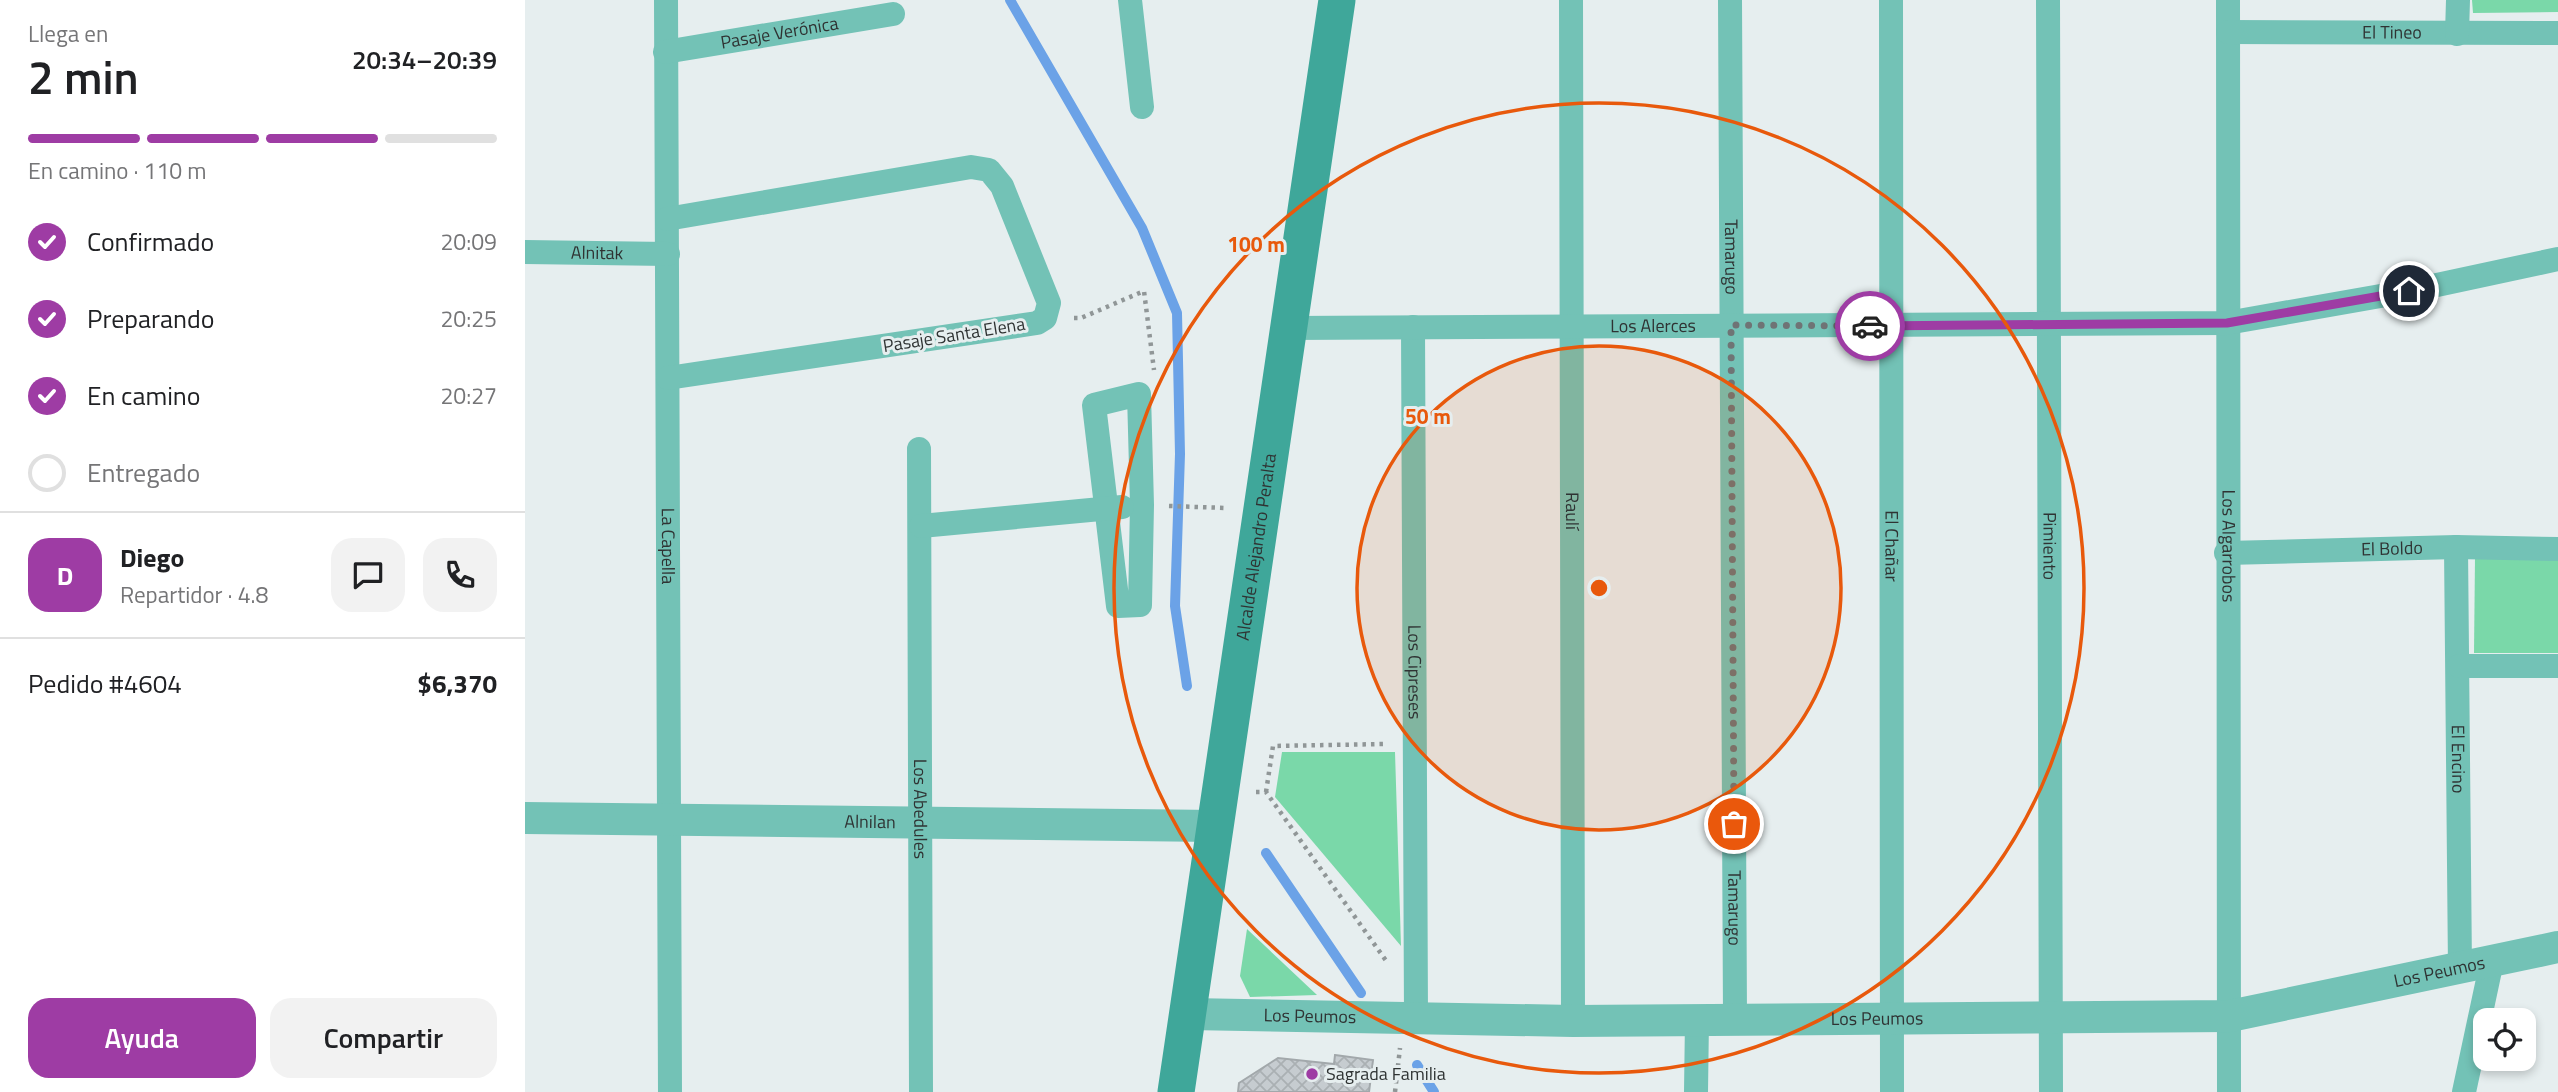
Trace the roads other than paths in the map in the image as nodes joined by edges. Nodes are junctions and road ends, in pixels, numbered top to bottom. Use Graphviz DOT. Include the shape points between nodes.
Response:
graph roads {
  1 [pos="666,0"];
  2 [pos="1130,0"];
  3 [pos="1337,0"];
  4 [pos="1571,0"];
  5 [pos="1730,0"];
  6 [pos="1891,0"];
  7 [pos="2048,0"];
  8 [pos="2228,0"];
  9 [pos="2458,0"];
  10 [pos="893,14"];
  11 [pos="2228,32"];
  12 [pos="2558,33"];
  13 [pos="2458,34"];
  14 [pos="665,52"];
  15 [pos="1142,107"];
  16 [pos="667,219"];
  17 [pos="525,252"];
  18 [pos="668,254"];
  19 [pos="2558,259"];
  20 [pos="2048,323"];
  21 [pos="2227,323"];
  22 [pos="1731,325"];
  23 [pos="1571,326"];
  24 [pos="1891,326"];
  25 [pos="1413,327"];
  26 [pos="1289,328"];
  27 [pos="668,378"];
  28 [pos="919,449"];
  29 [pos="1142,505"];
  30 [pos="1108,508"];
  31 [pos="921,526"];
  32 [pos="2456,547"];
  33 [pos="2558,549"];
  34 [pos="2227,553"];
  35 [pos="2459,666"];
  36 [pos="2558,666"];
  37 [pos="525,818"];
  38 [pos="671,821"];
  39 [pos="921,821"];
  40 [pos="1216,826"];
  41 [pos="2558,947"];
  42 [pos="2492,961"];
  43 [pos="2460,970"];
  44 [pos="1189,1014"];
  45 [pos="2230,1016"];
  46 [pos="1892,1017"];
  47 [pos="1407,1018"];
  48 [pos="1735,1018"];
  49 [pos="2051,1018"];
  50 [pos="1697,1019"];
  51 [pos="1573,1021"];
  52 [pos="670,1092"];
  53 [pos="921,1092"];
  54 [pos="1176,1092"];
  55 [pos="1696,1092"];
  56 [pos="1892,1092"];
  57 [pos="2051,1092"];
  58 [pos="2229,1092"];
  59 [pos="2464,1092"];
  1 -- 14 [label="street, La Capella"];
  2 -- 15 [label="street"];
  3 -- 26 [label="main road, Alcalde Alejandro Peralta"];
  4 -- 23 [label="street, Raulí"];
  5 -- 22 [label="street, Tamarugo"];
  6 -- 24 [label="street, El Chañar"];
  7 -- 20 [label="street, Pimiento"];
  8 -- 11 [label="street, Los Algarrobos"];
  9 -- 13 [label="street"];
  10 -- 14 [label="street, Pasaje Verónica"];
  11 -- 13 [label="street, El Tineo"];
  11 -- 21 [label="street, Los Algarrobos"];
  12 -- 13 [label="street, El Tineo"];
  14 -- 16 [label="street, La Capella"];
  16 -- 18 [label="street, La Capella"];
  16 -- 27 [label="street, Pasaje Santa Elena" via="971,167 989,170 1002,186 1047,293 1048,312 1037,323"];
  17 -- 18 [label="street, Alnitak"];
  18 -- 27 [label="street, La Capella"];
  19 -- 21 [label="street, Los Alerces"];
  20 -- 21 [label="street, Los Alerces"];
  20 -- 24 [label="street, Los Alerces"];
  20 -- 49 [label="street, Pimiento"];
  21 -- 34 [label="street, Los Algarrobos"];
  22 -- 23 [label="street, Los Alerces"];
  22 -- 24 [label="street, Los Alerces"];
  22 -- 48 [label="street, Tamarugo"];
  23 -- 25 [label="street, Los Alerces"];
  23 -- 51 [label="street, Raulí"];
  24 -- 46 [label="street, El Chañar"];
  25 -- 26 [label="street, Los Alerces"];
  25 -- 47 [label="street, Los Cipreses" via="1414,744"];
  26 -- 40 [label="main road, Alcalde Alejandro Peralta"];
  27 -- 38 [label="street, La Capella"];
  28 -- 31 [label="street, Los Abedules"];
  29 -- 30 [label="street"];
  29 -- 30 [label="street" via="1140,605 1118,606"];
  29 -- 30 [label="street" via="1139,394 1094,405"];
  30 -- 31 [label="street"];
  31 -- 39 [label="street, Los Abedules"];
  32 -- 33 [label="street, El Boldo"];
  32 -- 34 [label="street, El Boldo"];
  32 -- 35 [label="street, El Encino"];
  34 -- 45 [label="street, Los Algarrobos"];
  35 -- 36 [label="street"];
  35 -- 43 [label="street, El Encino"];
  37 -- 38 [label="street, Alnilan"];
  38 -- 39 [label="street, Alnilan"];
  38 -- 52 [label="street, La Capella"];
  39 -- 40 [label="street, Alnilan"];
  39 -- 53 [label="street, Los Abedules"];
  40 -- 44 [label="main road, Alcalde Alejandro Peralta"];
  41 -- 42 [label="street, Los Peumos"];
  42 -- 43 [label="street, Los Peumos"];
  42 -- 59 [label="street"];
  43 -- 45 [label="street, Los Peumos"];
  44 -- 47 [label="street, Los Peumos"];
  44 -- 54 [label="main road, Alcalde Alejandro Peralta"];
  45 -- 49 [label="street, Los Peumos"];
  45 -- 58 [label="street, Los Algarrobos"];
  46 -- 48 [label="street, Los Peumos"];
  46 -- 49 [label="street, Los Peumos"];
  46 -- 56 [label="street, El Chañar"];
  47 -- 51 [label="street, Los Peumos"];
  48 -- 50 [label="street, Los Peumos"];
  49 -- 57 [label="street, Pimiento"];
  50 -- 51 [label="street, Los Peumos"];
  50 -- 55 [label="street"];
}
